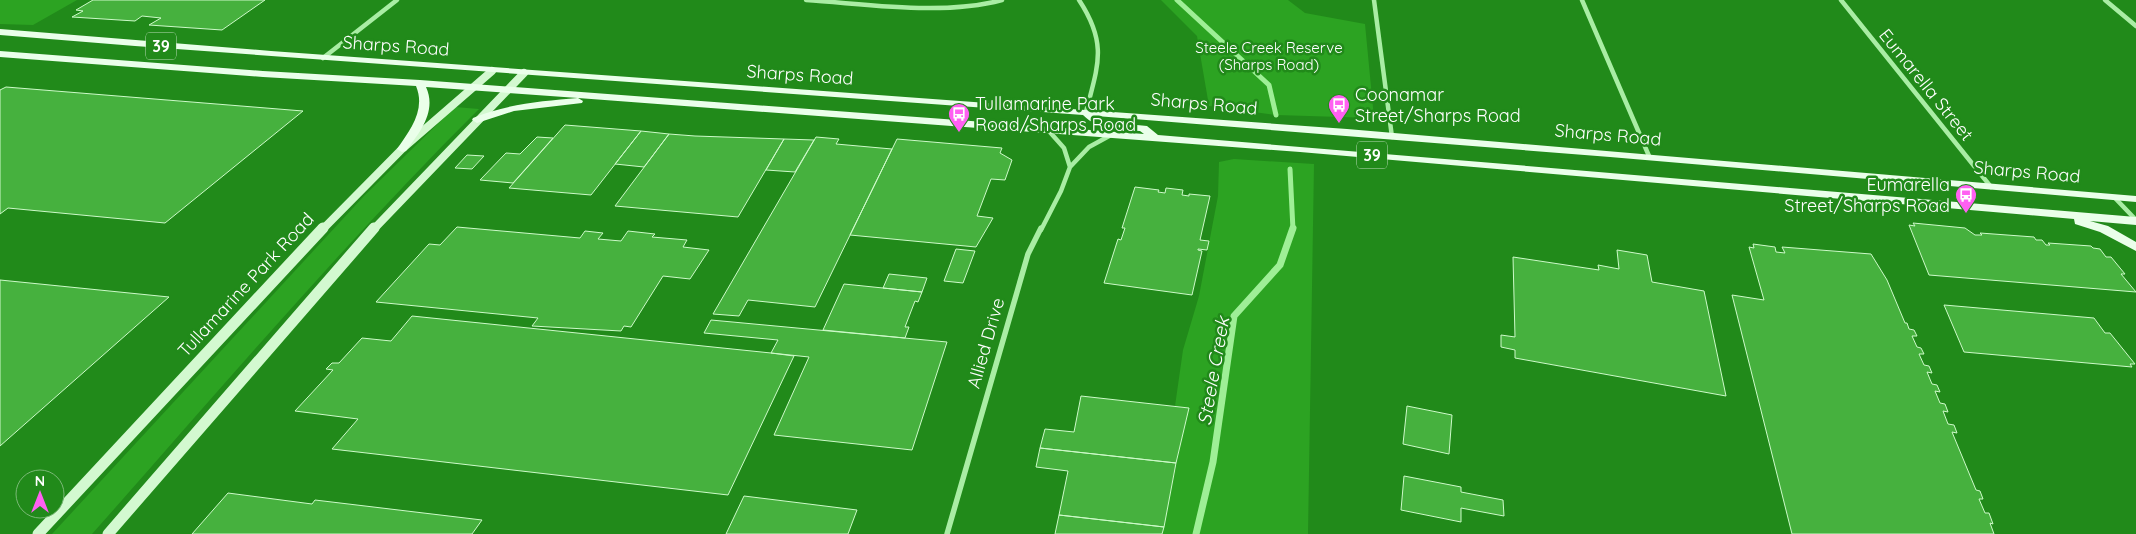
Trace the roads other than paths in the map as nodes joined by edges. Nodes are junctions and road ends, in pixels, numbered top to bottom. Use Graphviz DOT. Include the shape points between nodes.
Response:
graph roads {
  1 [pos="397,0"];
  2 [pos="806,0"];
  3 [pos="1002,0"];
  4 [pos="1079,0"];
  5 [pos="1374,0"];
  6 [pos="1582,0"];
  7 [pos="1841,0"];
  8 [pos="2105,0"];
  9 [pos="2136,26"];
  10 [pos="0,32"];
  11 [pos="0,54"];
  12 [pos="322,58"];
  13 [pos="492,71"];
  14 [pos="524,73"];
  15 [pos="420,83"];
  16 [pos="472,87"];
  17 [pos="507,90"];
  18 [pos="608,97"];
  19 [pos="1086,112"];
  20 [pos="477,120"];
  21 [pos="1048,130"];
  22 [pos="1111,135"];
  23 [pos="1392,137"];
  24 [pos="1155,138"];
  25 [pos="1534,146"];
  26 [pos="402,149"];
  27 [pos="1649,156"];
  28 [pos="1070,167"];
  29 [pos="1541,168"];
  30 [pos="1991,187"];
  31 [pos="2115,198"];
  32 [pos="2136,200"];
  33 [pos="2057,214"];
  34 [pos="2136,220"];
  35 [pos="2136,247"];
  36 [pos="38,534"];
  37 [pos="108,534"];
  38 [pos="947,534"];
  1 -- 12 [label="street"];
  2 -- 3 [label="street" via="947,9"];
  4 -- 19 [label="street" via="1095,25 1100,42"];
  5 -- 23 [label="street"];
  6 -- 27 [label="street"];
  7 -- 30 [label="street, Eumarella Street"];
  8 -- 9 [label="street"];
  10 -- 12 [label="main road, Sharps Road / 39"];
  11 -- 15 [label="main road, Sharps Road / 39"];
  12 -- 13 [label="main road, Sharps Road / 39"];
  13 -- 14 [label="main road, Sharps Road / 39"];
  13 -- 16 [label="street, Tullamarine Park Road"];
  14 -- 17 [label="street"];
  14 -- 19 [label="main road, Sharps Road / 39"];
  15 -- 16 [label="main road, Sharps Road / 39"];
  15 -- 26 [label="main road" via="425,98 424,109 416,129"];
  16 -- 17 [label="main road, Sharps Road / 39"];
  16 -- 26 [label="street, Tullamarine Park Road"];
  17 -- 18 [label="main road, Sharps Road / 39"];
  17 -- 20 [label="street"];
  18 -- 20 [label="main road" via="520,107"];
  18 -- 21 [label="main road, Sharps Road / 39"];
  19 -- 23 [label="main road, Sharps Road / 39"];
  19 -- 24 [label="main road" via="1106,125 1143,128"];
  20 -- 37 [label="street" via="393,207"];
  21 -- 22 [label="main road, Sharps Road / 39"];
  21 -- 28 [label="street" via="1061,144"];
  22 -- 24 [label="main road, Sharps Road / 39"];
  22 -- 28 [label="street, Allied Drive" via="1089,147"];
  23 -- 25 [label="main road, Sharps Road / 39"];
  24 -- 29 [label="main road, Sharps Road / 39"];
  25 -- 27 [label="main road, Sharps Road / 39"];
  25 -- 29 [label="main road"];
  26 -- 36 [label="street, Tullamarine Park Road" via="332,219"];
  27 -- 30 [label="main road, Sharps Road / 39"];
  28 -- 38 [label="street, Allied Drive" via="1028,254"];
  29 -- 33 [label="main road, Sharps Road / 39"];
  30 -- 31 [label="main road, Sharps Road / 39"];
  31 -- 32 [label="main road, Sharps Road / 39"];
  31 -- 34 [label="street"];
  33 -- 34 [label="main road, Sharps Road / 39"];
  33 -- 35 [label="main road" via="2104,229"];
}
